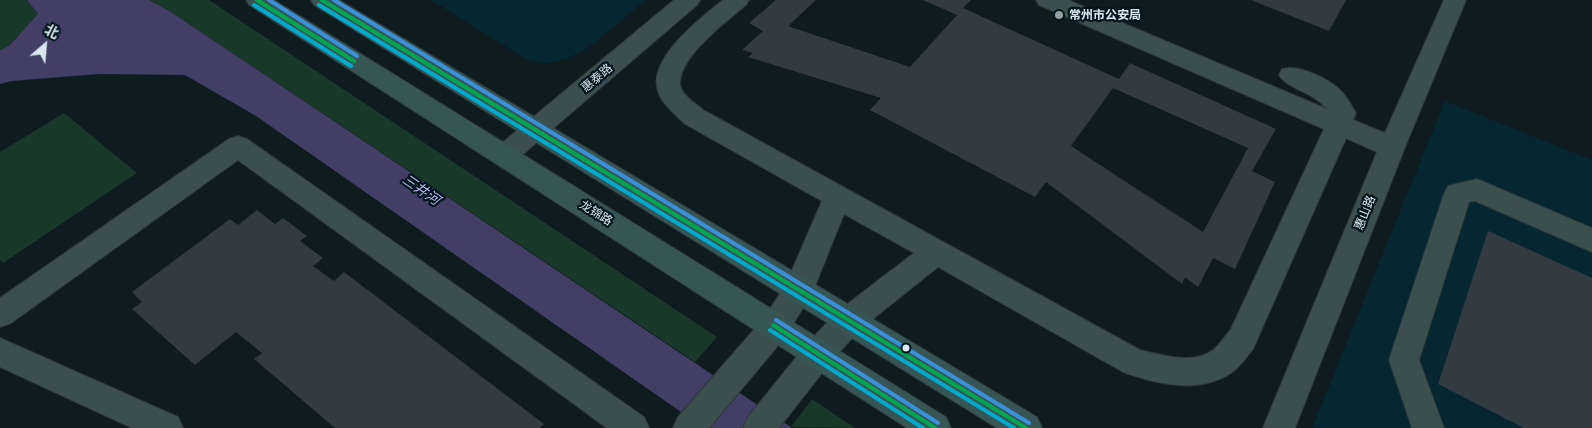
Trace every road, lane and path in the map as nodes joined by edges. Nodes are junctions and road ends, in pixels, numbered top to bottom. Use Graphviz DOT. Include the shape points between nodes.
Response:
graph roads {
  1 [pos="257,0"];
  2 [pos="322,0"];
  3 [pos="689,0"];
  4 [pos="738,0"];
  5 [pos="1047,0"];
  6 [pos="1455,0"];
  7 [pos="1291,75"];
  8 [pos="1340,125"];
  9 [pos="534,131"];
  10 [pos="1392,147"];
  11 [pos="505,155"];
  12 [pos="837,197"];
  13 [pos="1592,240"];
  14 [pos="936,252"];
  15 [pos="798,291"];
  16 [pos="0,314"];
  17 [pos="848,321"];
  18 [pos="775,326"];
  19 [pos="0,352"];
  20 [pos="818,354"];
  21 [pos="167,428"];
  22 [pos="633,428"];
  23 [pos="689,428"];
  24 [pos="759,428"];
  25 [pos="935,428"];
  26 [pos="1026,428"];
  27 [pos="1279,428"];
  28 [pos="1428,428"];
  1 -- 11 [label="main road, 龙锦路"];
  2 -- 9 [label="main road"];
  3 -- 9 [label="street, 惠泰路"];
  4 -- 12 [label="street" via="698,34 681,54 670,73 669,87 679,103 694,117"];
  5 -- 8 [label="street"];
  6 -- 10 [label="street, 惠山路"];
  7 -- 8 [label="street" via="1322,88 1336,99 1343,113"];
  8 -- 10 [label="street"];
  8 -- 14 [label="street" via="1242,339 1224,361 1200,372 1166,370 1134,362"];
  9 -- 11 [label="street, 惠泰路"];
  9 -- 15 [label="main road"];
  10 -- 27 [label="street, 惠山路"];
  11 -- 18 [label="main road, 龙锦路"];
  12 -- 14 [label="street"];
  12 -- 15 [label="street"];
  13 -- 28 [label="street" via="1477,190 1458,194 1404,360"];
  14 -- 17 [label="street"];
  15 -- 17 [label="main road"];
  15 -- 18 [label="street"];
  16 -- 22 [label="street" via="238,146"];
  17 -- 20 [label="street"];
  17 -- 26 [label="main road"];
  18 -- 20 [label="main road, 龙锦路"];
  18 -- 23 [label="street"];
  19 -- 21 [label="street"];
  20 -- 24 [label="street"];
  20 -- 25 [label="main road, 龙锦路"];
}
